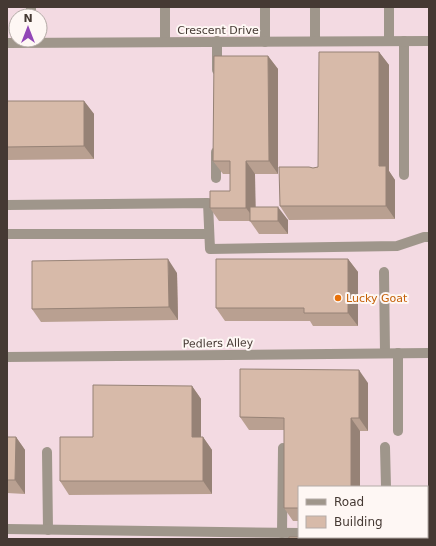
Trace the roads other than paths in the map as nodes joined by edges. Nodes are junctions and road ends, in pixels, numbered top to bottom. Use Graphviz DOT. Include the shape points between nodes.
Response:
graph roads {
  1 [pos="164,7"];
  2 [pos="265,7"];
  3 [pos="315,7"];
  4 [pos="389,7"];
  5 [pos="48,41"];
  6 [pos="389,41"];
  7 [pos="404,41"];
  8 [pos="429,41"];
  9 [pos="165,42"];
  10 [pos="217,42"];
  11 [pos="265,42"];
  12 [pos="320,44"];
  13 [pos="217,79"];
  14 [pos="216,140"];
  15 [pos="404,175"];
  16 [pos="216,178"];
  17 [pos="7,205"];
  18 [pos="7,234"];
  19 [pos="209,234"];
  20 [pos="429,237"];
  21 [pos="384,272"];
  22 [pos="386,353"];
  23 [pos="398,353"];
  24 [pos="429,353"];
  25 [pos="7,357"];
  26 [pos="398,431"];
  27 [pos="386,447"];
  28 [pos="283,448"];
  29 [pos="47,452"];
  30 [pos="386,486"];
  31 [pos="7,529"];
  32 [pos="48,530"];
  33 [pos="282,533"];
  34 [pos="298,533"];
  1 -- 9 [label="street"];
  2 -- 11 [label="street"];
  3 -- 12 [label="street"];
  4 -- 6 [label="street"];
  5 -- 9 [label="street, Crescent Drive"];
  6 -- 7 [label="street, Crescent Drive"];
  6 -- 12 [label="street, Crescent Drive"];
  7 -- 8 [label="street, Crescent Drive"];
  7 -- 15 [label="street"];
  9 -- 10 [label="street, Crescent Drive"];
  10 -- 11 [label="street, Crescent Drive"];
  10 -- 13 [label="street"];
  11 -- 12 [label="street, Crescent Drive"];
  14 -- 16 [label="street"];
  17 -- 19 [label="street" via="208,203"];
  18 -- 19 [label="street"];
  19 -- 20 [label="street" via="210,249 397,246"];
  21 -- 22 [label="street"];
  22 -- 23 [label="street, Pedlers Alley"];
  22 -- 25 [label="street, Pedlers Alley"];
  23 -- 24 [label="street, Pedlers Alley"];
  23 -- 26 [label="street"];
  27 -- 30 [label="street"];
  28 -- 33 [label="street"];
  29 -- 32 [label="street"];
  31 -- 32 [label="street"];
  32 -- 33 [label="street"];
  33 -- 34 [label="street"];
}
